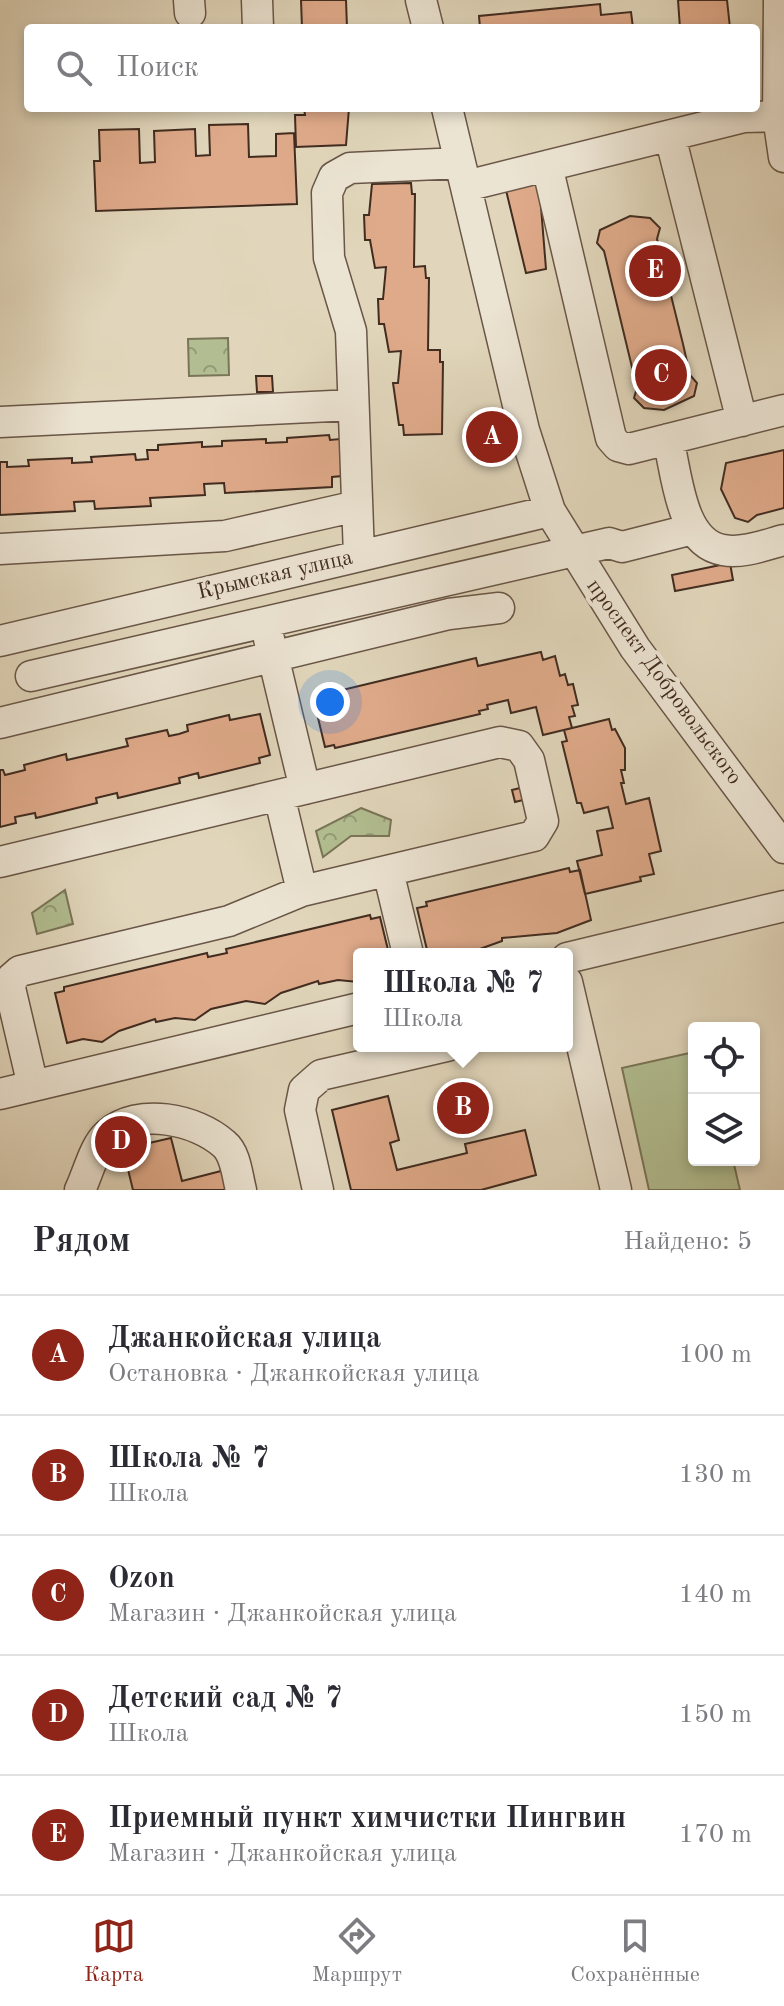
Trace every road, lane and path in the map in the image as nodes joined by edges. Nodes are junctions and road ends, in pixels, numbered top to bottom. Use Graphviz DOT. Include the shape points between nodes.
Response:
graph roads {
  1 [pos="257,0"];
  2 [pos="421,0"];
  3 [pos="772,5"];
  4 [pos="258,24"];
  5 [pos="427,24"];
  6 [pos="448,112"];
  7 [pos="778,116"];
  8 [pos="670,136"];
  9 [pos="784,157"];
  10 [pos="550,165"];
  11 [pos="463,175"];
  12 [pos="353,405"];
  13 [pos="784,410"];
  14 [pos="742,421"];
  15 [pos="0,422"];
  16 [pos="668,439"];
  17 [pos="357,506"];
  18 [pos="550,511"];
  19 [pos="690,523"];
  20 [pos="784,540"];
  21 [pos="0,549"];
  22 [pos="573,552"];
  23 [pos="359,556"];
  24 [pos="499,608"];
  25 [pos="265,622"];
  26 [pos="0,641"];
  27 [pos="273,657"];
  28 [pos="31,676"];
  29 [pos="0,723"];
  30 [pos="292,792"];
  31 [pos="772,809"];
  32 [pos="784,848"];
  33 [pos="0,862"];
  34 [pos="388,871"];
  35 [pos="302,891"];
  36 [pos="784,906"];
  37 [pos="407,948"];
  38 [pos="573,957"];
  39 [pos="353,1009"];
  40 [pos="573,1025"];
  41 [pos="421,1052"];
  42 [pos="33,1086"];
  43 [pos="0,1094"];
  44 [pos="80,1190"];
  45 [pos="241,1190"];
  46 [pos="318,1190"];
  47 [pos="616,1190"];
  1 -- 4 [label="street"];
  2 -- 5 [label="street"];
  3 -- 7 [label="street"];
  6 -- 11 [label="street, проспект Добровольского"];
  7 -- 8 [label="street" via="744,117"];
  7 -- 9 [label="street"];
  8 -- 10 [label="street"];
  8 -- 14 [label="street"];
  10 -- 11 [label="street"];
  10 -- 16 [label="street" via="611,438 629,449"];
  11 -- 12 [label="street" via="350,168 334,177 327,193 329,258 351,331"];
  11 -- 18 [label="street, проспект Добровольского" via="524,430"];
  12 -- 15 [label="street"];
  12 -- 17 [label="street"];
  13 -- 14 [label="street"];
  14 -- 16 [label="street"];
  16 -- 19 [label="street"];
  17 -- 21 [label="street" via="225,536"];
  17 -- 23 [label="street"];
  18 -- 22 [label="street, проспект Добровольского"];
  18 -- 23 [label="street, Крымская улица"];
  19 -- 20 [label="street" via="701,540 721,550"];
  19 -- 22 [label="street" via="618,534 609,543"];
  22 -- 25 [label="street"];
  22 -- 31 [label="street, проспект Добровольского" via="657,678"];
  23 -- 26 [label="street, Крымская улица"];
  24 -- 27 [label="street" via="449,614"];
  25 -- 27 [label="street"];
  25 -- 28 [label="street"];
  27 -- 29 [label="street"];
  27 -- 30 [label="street"];
  30 -- 33 [label="street"];
  30 -- 34 [label="street" via="500,742 519,746 529,760 541,830"];
  30 -- 35 [label="street"];
  31 -- 32 [label="street, проспект Добровольского"];
  34 -- 35 [label="street"];
  34 -- 37 [label="street"];
  35 -- 42 [label="street" via="229,921 20,971 10,988"];
  36 -- 38 [label="street"];
  39 -- 42 [label="street"];
  40 -- 47 [label="street"];
  41 -- 46 [label="street" via="321,1075 304,1090 300,1110"];
  42 -- 43 [label="street"];
  44 -- 45 [label="street" via="104,1137 115,1128 162,1117 176,1118 223,1143 232,1155"];
}
